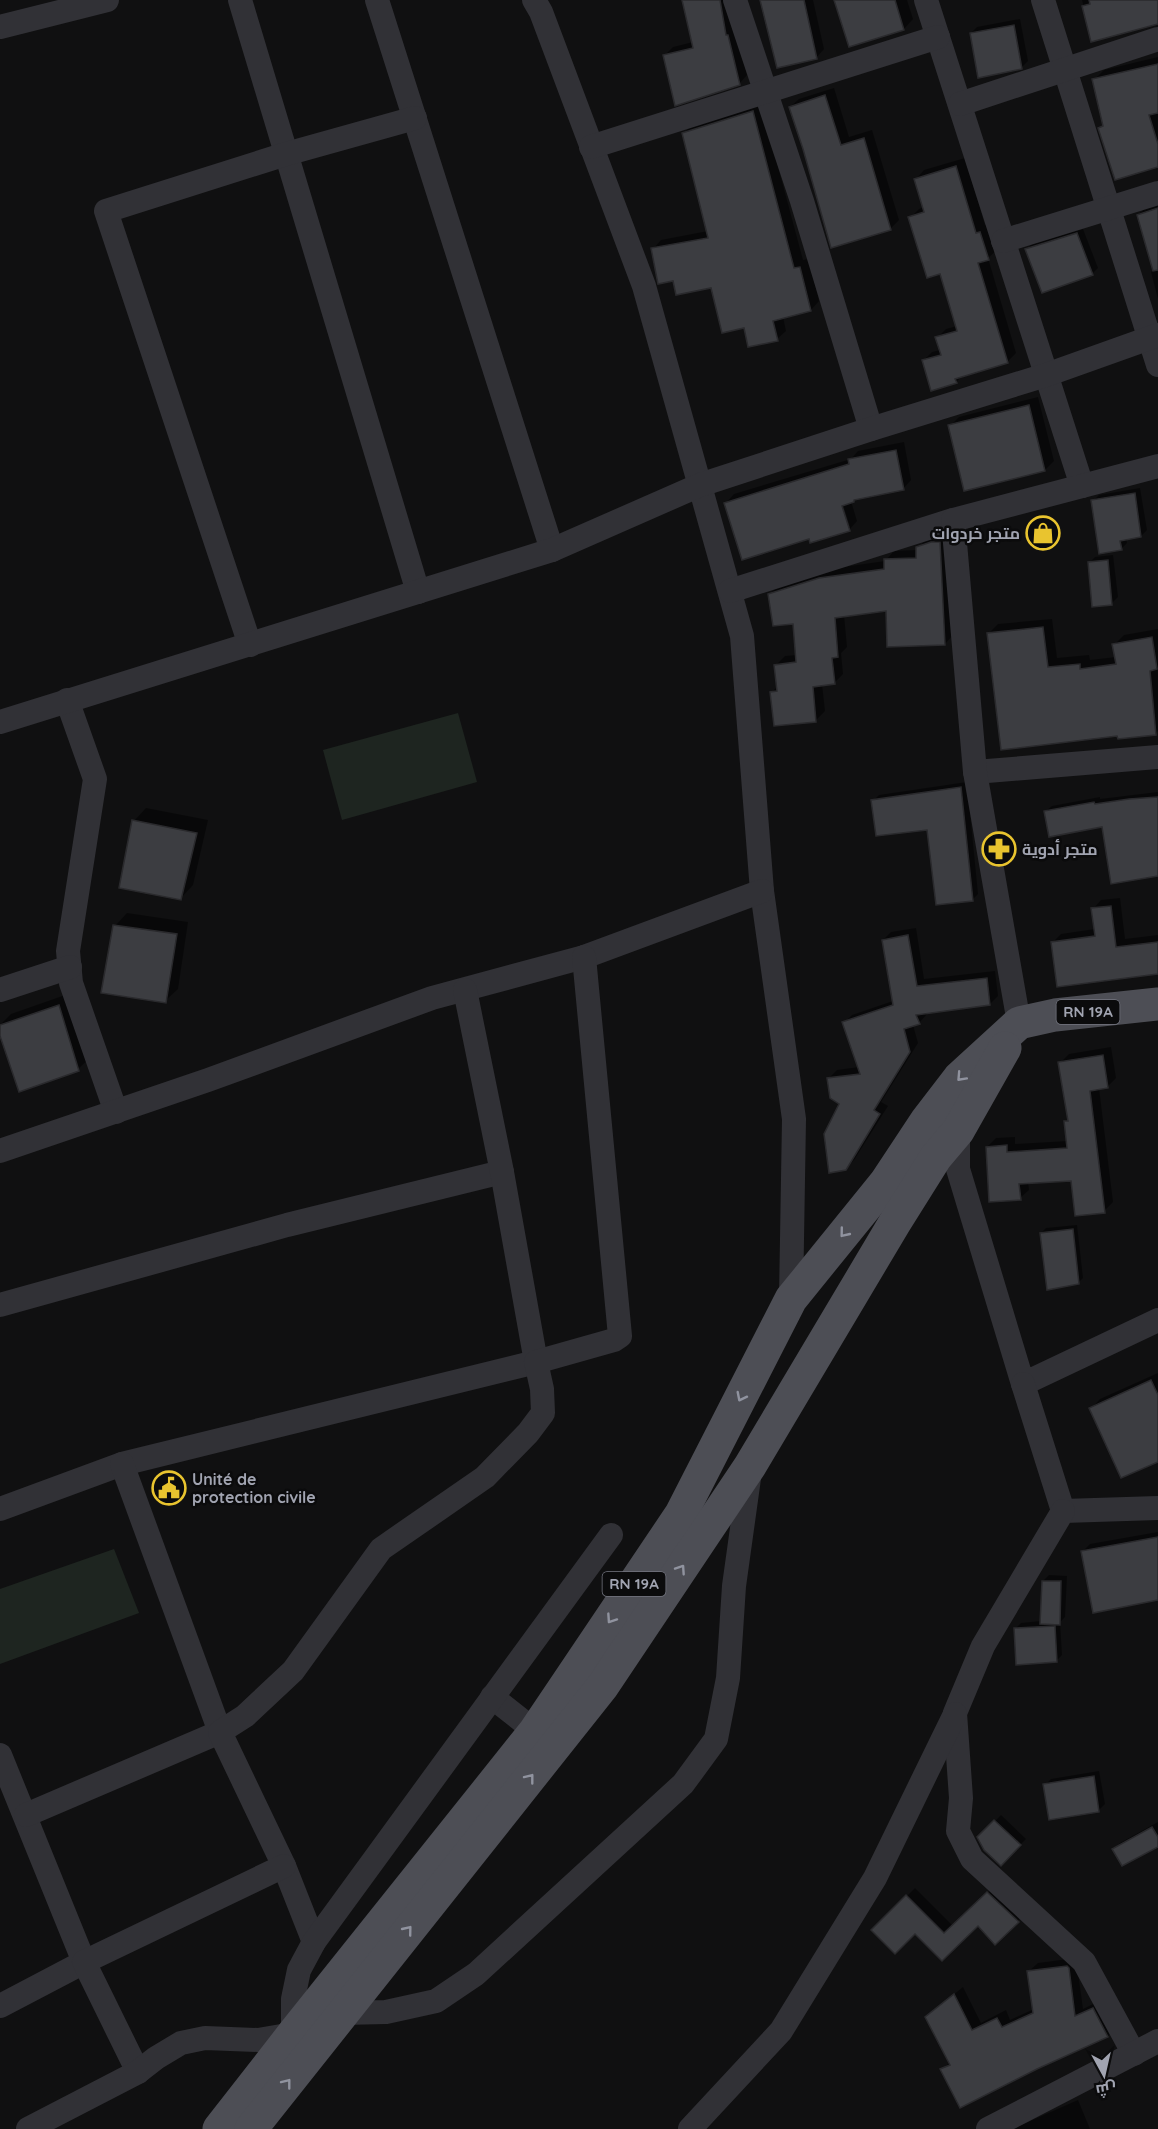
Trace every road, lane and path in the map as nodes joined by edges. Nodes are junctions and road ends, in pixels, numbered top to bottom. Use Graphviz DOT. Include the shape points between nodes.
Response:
graph roads {
  1 [pos="107,0"];
  2 [pos="240,0"];
  3 [pos="377,0"];
  4 [pos="534,0"];
  5 [pos="735,0"];
  6 [pos="926,0"];
  7 [pos="1043,0"];
  8 [pos="0,27"];
  9 [pos="938,37"];
  10 [pos="1158,39"];
  11 [pos="1065,69"];
  12 [pos="766,92"];
  13 [pos="960,104"];
  14 [pos="415,118"];
  15 [pos="591,147"];
  16 [pos="286,154"];
  17 [pos="1158,193"];
  18 [pos="1109,208"];
  19 [pos="1003,241"];
  20 [pos="1154,336"];
  21 [pos="1158,365"];
  22 [pos="1046,375"];
  23 [pos="871,429"];
  24 [pos="1158,466"];
  25 [pos="700,485"];
  26 [pos="1082,486"];
  27 [pos="952,520"];
  28 [pos="552,550"];
  29 [pos="729,591"];
  30 [pos="418,592"];
  31 [pos="250,645"];
  32 [pos="68,700"];
  33 [pos="0,722"];
  34 [pos="1158,757"];
  35 [pos="975,772"];
  36 [pos="762,891"];
  37 [pos="584,957"];
  38 [pos="70,968"];
  39 [pos="0,990"];
  40 [pos="465,990"];
  41 [pos="1158,1004"];
  42 [pos="1019,1023"];
  43 [pos="116,1112"];
  44 [pos="958,1131"];
  45 [pos="0,1151"];
  46 [pos="502,1172"];
  47 [pos="791,1299"];
  48 [pos="0,1305"];
  49 [pos="1158,1320"];
  50 [pos="536,1362"];
  51 [pos="1023,1384"];
  52 [pos="122,1464"];
  53 [pos="750,1466"];
  54 [pos="1158,1508"];
  55 [pos="0,1509"];
  56 [pos="1063,1511"];
  57 [pos="611,1535"];
  58 [pos="492,1697"];
  59 [pos="955,1713"];
  60 [pos="535,1731"];
  61 [pos="220,1732"];
  62 [pos="0,1755"];
  63 [pos="26,1815"];
  64 [pos="284,1866"];
  65 [pos="314,1942"];
  66 [pos="84,1962"];
  67 [pos="0,2006"];
  68 [pos="342,2013"];
  69 [pos="293,2034"];
  70 [pos="1158,2042"];
  71 [pos="1134,2054"];
  72 [pos="138,2072"];
  73 [pos="28,2129"];
  74 [pos="219,2129"];
  75 [pos="251,2129"];
  76 [pos="690,2129"];
  77 [pos="988,2129"];
  1 -- 8 [label="street"];
  2 -- 16 [label="street"];
  3 -- 14 [label="street"];
  4 -- 15 [label="street"];
  5 -- 12 [label="street"];
  6 -- 9 [label="street"];
  7 -- 11 [label="street"];
  9 -- 12 [label="street"];
  9 -- 13 [label="street"];
  10 -- 11 [label="street"];
  11 -- 13 [label="street"];
  11 -- 18 [label="street"];
  12 -- 15 [label="street"];
  12 -- 23 [label="street"];
  13 -- 19 [label="street"];
  14 -- 16 [label="street"];
  14 -- 28 [label="street"];
  15 -- 25 [label="street" via="644,286"];
  16 -- 30 [label="street"];
  16 -- 31 [label="street" via="106,211"];
  17 -- 18 [label="street"];
  18 -- 19 [label="street"];
  18 -- 20 [label="street"];
  19 -- 22 [label="street"];
  20 -- 21 [label="street"];
  20 -- 22 [label="street"];
  22 -- 23 [label="street"];
  22 -- 26 [label="street"];
  23 -- 25 [label="street"];
  24 -- 26 [label="street"];
  25 -- 28 [label="street"];
  25 -- 29 [label="street"];
  26 -- 27 [label="street"];
  27 -- 29 [label="street"];
  27 -- 35 [label="street"];
  28 -- 30 [label="street"];
  29 -- 36 [label="street" via="742,636"];
  30 -- 31 [label="street"];
  31 -- 32 [label="street"];
  32 -- 33 [label="street"];
  32 -- 38 [label="street" via="95,779 68,951"];
  34 -- 35 [label="street"];
  35 -- 42 [label="street"];
  36 -- 37 [label="street"];
  36 -- 47 [label="street" via="794,1119"];
  37 -- 40 [label="street"];
  37 -- 50 [label="street" via="620,1336"];
  38 -- 39 [label="street"];
  38 -- 43 [label="street" via="71,983"];
  40 -- 43 [label="street"];
  40 -- 46 [label="street"];
  41 -- 42 [label="main road, RN 19A"];
  42 -- 44 [label="main road, RN 19A"];
  42 -- 47 [label="main road, RN 19A, one-way" via="959,1078 885,1183"];
  43 -- 45 [label="street"];
  44 -- 51 [label="street" via="958,1169"];
  44 -- 53 [label="main road, RN 19A" via="936,1157 894,1224"];
  46 -- 48 [label="street" via="287,1225"];
  46 -- 50 [label="street"];
  47 -- 60 [label="main road, RN 19A, one-way" via="681,1514"];
  49 -- 51 [label="street"];
  50 -- 52 [label="street"];
  50 -- 61 [label="street" via="543,1413 528,1432 485,1477 381,1550 293,1671 245,1716"];
  51 -- 56 [label="street"];
  52 -- 55 [label="street"];
  52 -- 61 [label="street"];
  68 -- 53 [label="main road, RN 19A, one-way" via="602,1687"];
  53 -- 68 [label="street" via="734,1586 728,1678 716,1739 683,1784 476,1974 436,2001 386,2012"];
  54 -- 56 [label="street"];
  56 -- 59 [label="street" via="983,1646"];
  57 -- 58 [label="street"];
  58 -- 60 [label="street"];
  58 -- 65 [label="street"];
  59 -- 71 [label="street" via="961,1798 958,1831 972,1859 1084,1962"];
  59 -- 76 [label="street" via="875,1878 781,2031"];
  60 -- 69 [label="main road, RN 19A"];
  61 -- 63 [label="street"];
  61 -- 64 [label="street"];
  62 -- 63 [label="street"];
  63 -- 66 [label="street"];
  64 -- 65 [label="street"];
  64 -- 66 [label="street"];
  65 -- 69 [label="street" via="299,1970 293,1999"];
  66 -- 67 [label="street"];
  66 -- 72 [label="street"];
  75 -- 68 [label="main road, RN 19A, one-way"];
  69 -- 72 [label="street" via="258,2040 205,2038 182,2043"];
  69 -- 74 [label="main road, RN 19A"];
  70 -- 71 [label="street"];
  71 -- 77 [label="street"];
  72 -- 73 [label="street"];
}
